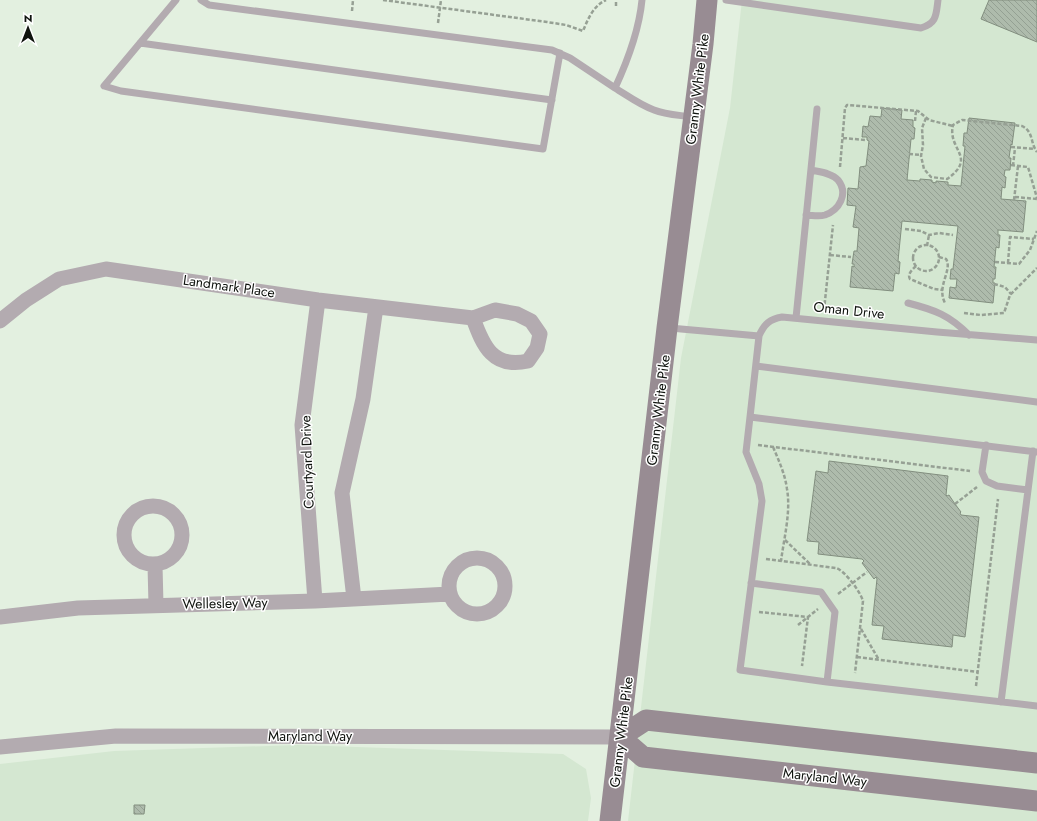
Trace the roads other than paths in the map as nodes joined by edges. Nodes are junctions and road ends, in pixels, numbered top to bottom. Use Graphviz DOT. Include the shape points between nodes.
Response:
graph roads {
  1 [pos="176,0"];
  2 [pos="201,0"];
  3 [pos="642,0"];
  4 [pos="707,0"];
  5 [pos="726,0"];
  6 [pos="938,0"];
  7 [pos="782,4"];
  8 [pos="140,43"];
  9 [pos="560,53"];
  10 [pos="615,88"];
  11 [pos="552,100"];
  12 [pos="817,109"];
  13 [pos="693,117"];
  14 [pos="811,170"];
  15 [pos="806,215"];
  16 [pos="318,300"];
  17 [pos="908,303"];
  18 [pos="376,307"];
  19 [pos="472,318"];
  20 [pos="796,318"];
  21 [pos="0,321"];
  22 [pos="667,328"];
  23 [pos="968,335"];
  24 [pos="759,336"];
  25 [pos="1037,340"];
  26 [pos="756,366"];
  27 [pos="1037,402"];
  28 [pos="750,417"];
  29 [pos="986,445"];
  30 [pos="1035,451"];
  31 [pos="1028,490"];
  32 [pos="155,565"];
  33 [pos="751,584"];
  34 [pos="450,594"];
  35 [pos="354,599"];
  36 [pos="315,601"];
  37 [pos="156,605"];
  38 [pos="0,617"];
  39 [pos="827,682"];
  40 [pos="1001,702"];
  41 [pos="1037,706"];
  42 [pos="620,737"];
  43 [pos="0,747"];
  44 [pos="1037,763"];
  45 [pos="1037,801"];
  46 [pos="610,821"];
  1 -- 8 [label="lane"];
  2 -- 9 [label="lane" via="209,5"];
  3 -- 10 [label="lane" via="632,46"];
  4 -- 13 [label="main road, Granny White Pike"];
  5 -- 7 [label="lane"];
  6 -- 7 [label="lane" via="934,22 921,28"];
  8 -- 11 [label="lane"];
  8 -- 11 [label="lane" via="104,86 122,91 543,149"];
  9 -- 10 [label="lane"];
  9 -- 11 [label="lane"];
  10 -- 13 [label="lane" via="654,111"];
  12 -- 14 [label="lane"];
  13 -- 22 [label="main road, Granny White Pike"];
  14 -- 15 [label="lane"];
  14 -- 15 [label="lane" via="824,173 838,181 842,195 840,204 830,213 819,216"];
  15 -- 20 [label="lane"];
  16 -- 18 [label="street, Landmark Place"];
  16 -- 21 [label="street, Landmark Place" via="106,269 59,279 26,300"];
  16 -- 36 [label="street, Courtyard Drive" via="302,425"];
  17 -- 23 [label="lane" via="937,311 958,324"];
  18 -- 19 [label="street, Landmark Place"];
  18 -- 35 [label="street" via="363,399 342,493"];
  20 -- 23 [label="lane, Oman Drive"];
  20 -- 24 [label="lane, Oman Drive" via="782,317 769,320 762,327"];
  22 -- 24 [label="lane"];
  22 -- 42 [label="main road, Granny White Pike"];
  23 -- 25 [label="lane, Oman Drive"];
  24 -- 26 [label="lane"];
  26 -- 27 [label="lane"];
  26 -- 28 [label="lane"];
  28 -- 29 [label="lane"];
  28 -- 33 [label="lane" via="746,452 759,484 762,501"];
  29 -- 30 [label="lane"];
  29 -- 31 [label="lane" via="982,472 986,480 990,484"];
  30 -- 31 [label="lane"];
  31 -- 40 [label="lane"];
  32 -- 37 [label="street"];
  33 -- 39 [label="lane" via="821,592 835,612"];
  33 -- 39 [label="lane" via="740,670"];
  34 -- 35 [label="street, Wellesley Way"];
  35 -- 36 [label="street, Wellesley Way"];
  36 -- 37 [label="street, Wellesley Way"];
  37 -- 38 [label="street, Wellesley Way" via="78,608"];
  39 -- 40 [label="lane"];
  40 -- 41 [label="lane"];
  42 -- 43 [label="street, Maryland Way" via="116,736"];
  42 -- 44 [label="main road" via="646,720"];
  42 -- 45 [label="main road, Maryland Way" via="643,757"];
  42 -- 46 [label="main road, Granny White Pike"];
}
